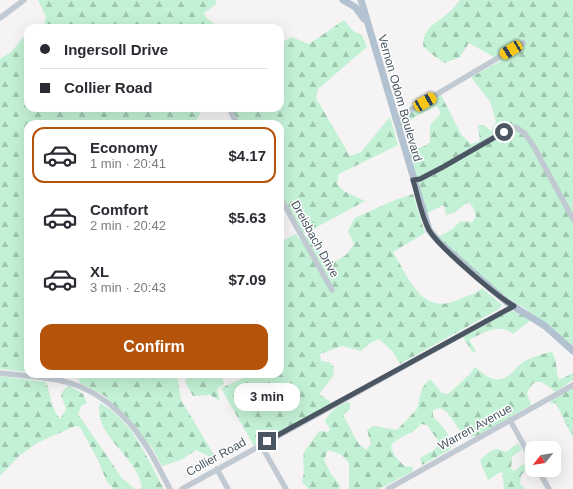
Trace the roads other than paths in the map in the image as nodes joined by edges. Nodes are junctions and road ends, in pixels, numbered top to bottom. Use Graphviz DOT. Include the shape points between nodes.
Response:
graph roads {
  1 [pos="24,0"];
  2 [pos="343,0"];
  3 [pos="361,0"];
  4 [pos="0,18"];
  5 [pos="367,22"];
  6 [pos="524,43"];
  7 [pos="395,119"];
  8 [pos="413,180"];
  9 [pos="284,204"];
  10 [pos="573,219"];
  11 [pos="332,290"];
  12 [pos="514,306"];
  13 [pos="573,351"];
  14 [pos="0,373"];
  15 [pos="24,376"];
  16 [pos="35,378"];
  17 [pos="573,385"];
  18 [pos="510,420"];
  19 [pos="261,445"];
  20 [pos="525,447"];
  21 [pos="217,469"];
  22 [pos="542,477"];
  23 [pos="170,489"];
  24 [pos="182,489"];
  25 [pos="228,489"];
  26 [pos="286,489"];
  27 [pos="388,489"];
  28 [pos="549,489"];
  1 -- 4 [label="street"];
  2 -- 5 [label="main road" via="354,7"];
  3 -- 5 [label="main road, Vernon Odom Boulevard"];
  5 -- 7 [label="main road, Vernon Odom Boulevard"];
  6 -- 7 [label="street"];
  7 -- 8 [label="main road, Vernon Odom Boulevard"];
  8 -- 10 [label="street" via="420,179 509,128 516,127 533,145"];
  8 -- 12 [label="main road, Vernon Odom Boulevard" via="426,224 433,236"];
  9 -- 11 [label="street, Dreisbach Drive"];
  12 -- 13 [label="main road, Vernon Odom Boulevard" via="541,322"];
  12 -- 19 [label="street, Collier Road"];
  14 -- 15 [label="street"];
  16 -- 23 [label="street" via="70,383 89,391 120,413 143,441"];
  17 -- 18 [label="street, Warren Avenue"];
  18 -- 20 [label="street"];
  18 -- 27 [label="street, Warren Avenue"];
  19 -- 21 [label="street, Collier Road"];
  19 -- 26 [label="street"];
  21 -- 24 [label="street, Collier Road"];
  21 -- 25 [label="street"];
  22 -- 28 [label="street"];
}
